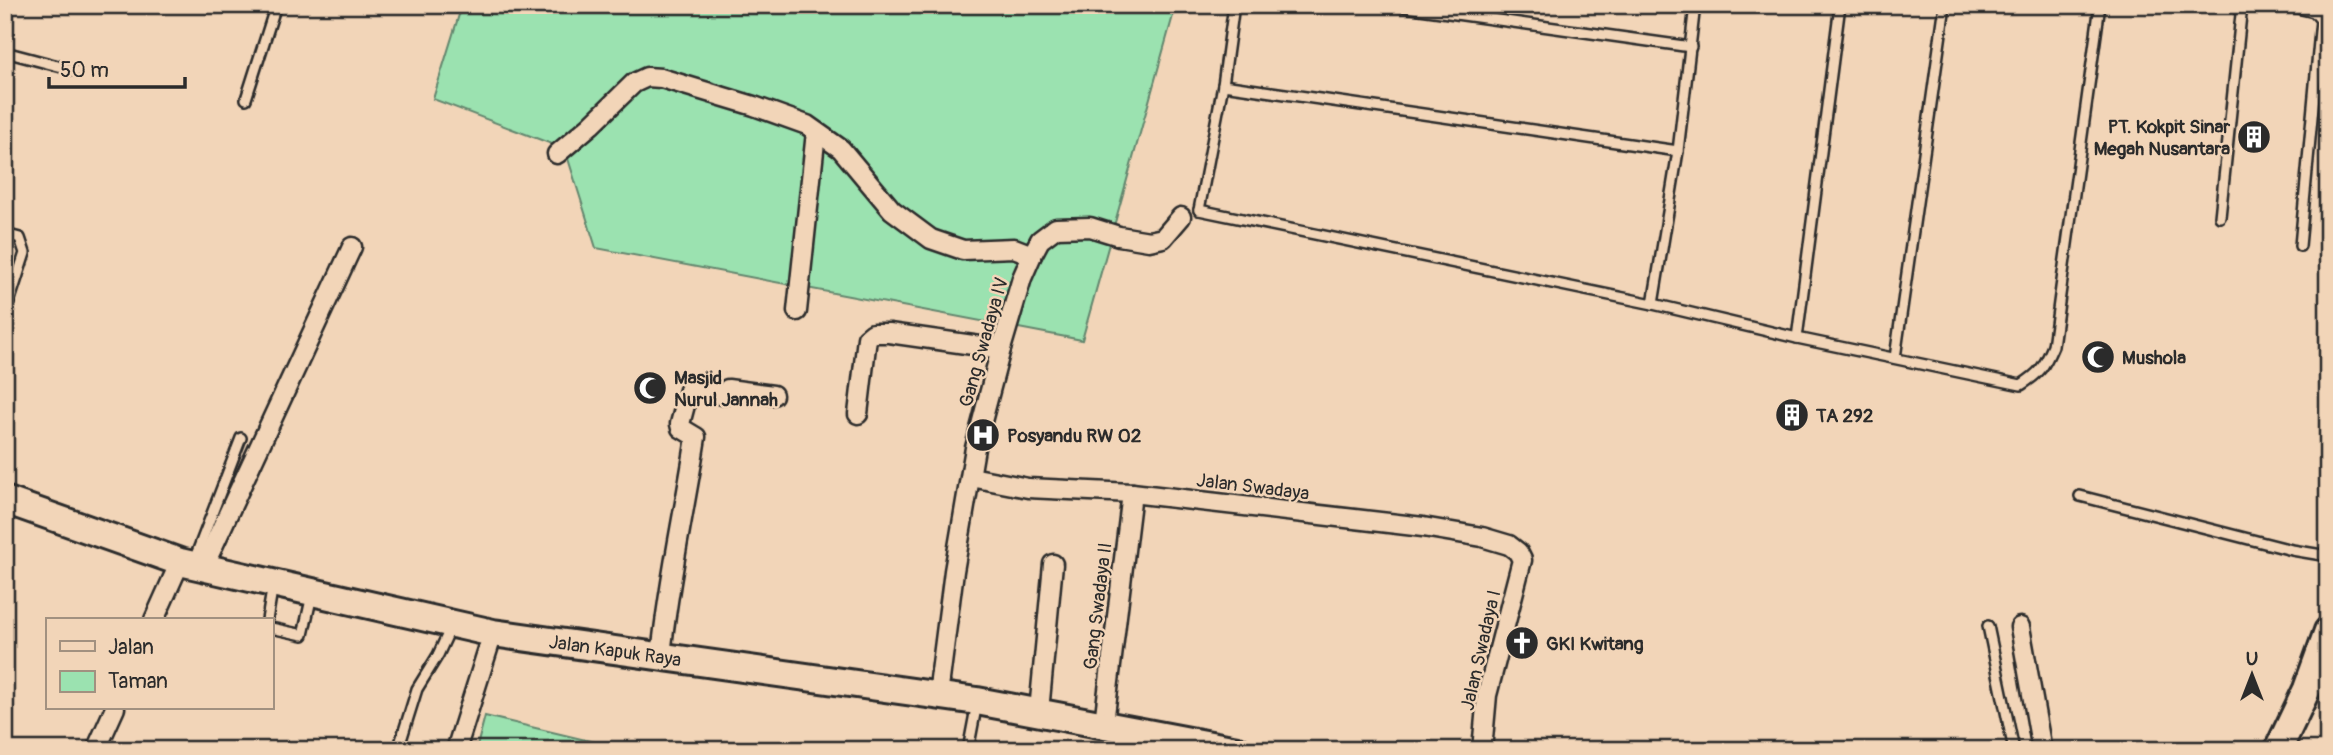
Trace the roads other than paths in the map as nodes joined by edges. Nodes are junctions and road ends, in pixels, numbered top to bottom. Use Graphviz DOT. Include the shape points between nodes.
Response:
graph roads {
  1 [pos="276,5"];
  2 [pos="1234,5"];
  3 [pos="1391,5"];
  4 [pos="1695,5"];
  5 [pos="1840,5"];
  6 [pos="1945,5"];
  7 [pos="2100,5"];
  8 [pos="2242,5"];
  9 [pos="2285,5"];
  10 [pos="1691,47"];
  11 [pos="5,51"];
  12 [pos="77,71"];
  13 [pos="1223,85"];
  14 [pos="246,100"];
  15 [pos="816,132"];
  16 [pos="1678,151"];
  17 [pos="557,154"];
  18 [pos="1199,210"];
  19 [pos="1181,217"];
  20 [pos="2220,218"];
  21 [pos="5,234"];
  22 [pos="2300,246"];
  23 [pos="352,247"];
  24 [pos="1032,254"];
  25 [pos="1653,304"];
  26 [pos="797,311"];
  27 [pos="5,315"];
  28 [pos="1797,338"];
  29 [pos="1001,349"];
  30 [pos="1895,358"];
  31 [pos="773,395"];
  32 [pos="858,414"];
  33 [pos="241,438"];
  34 [pos="971,477"];
  35 [pos="1132,493"];
  36 [pos="2080,496"];
  37 [pos="5,500"];
  38 [pos="2328,556"];
  39 [pos="1522,560"];
  40 [pos="1053,564"];
  41 [pos="192,565"];
  42 [pos="273,584"];
  43 [pos="313,593"];
  44 [pos="154,618"];
  45 [pos="267,618"];
  46 [pos="453,624"];
  47 [pos="1988,626"];
  48 [pos="2020,627"];
  49 [pos="273,628"];
  50 [pos="2328,631"];
  51 [pos="493,633"];
  52 [pos="661,656"];
  53 [pos="938,695"];
  54 [pos="977,701"];
  55 [pos="114,710"];
  56 [pos="1039,711"];
  57 [pos="1119,734"];
  58 [pos="96,750"];
  59 [pos="398,750"];
  60 [pos="456,750"];
  61 [pos="968,750"];
  62 [pos="1237,750"];
  63 [pos="1482,750"];
  64 [pos="2014,750"];
  65 [pos="2042,750"];
  66 [pos="2278,750"];
  1 -- 14 [label="lane"];
  2 -- 13 [label="lane"];
  3 -- 10 [label="lane"];
  4 -- 10 [label="lane"];
  5 -- 28 [label="lane"];
  6 -- 30 [label="lane"];
  7 -- 30 [label="lane" via="2057,320 2046,363 2021,384"];
  8 -- 20 [label="lane"];
  9 -- 22 [label="lane" via="2314,12 2321,20"];
  10 -- 16 [label="lane"];
  11 -- 12 [label="lane"];
  13 -- 16 [label="lane"];
  13 -- 18 [label="lane"];
  15 -- 17 [label="street" via="754,106 647,77 634,83"];
  15 -- 24 [label="street" via="841,149 892,210 931,239 963,250 1014,248"];
  15 -- 26 [label="street"];
  16 -- 25 [label="lane"];
  18 -- 19 [label="lane"];
  18 -- 25 [label="lane"];
  19 -- 24 [label="street, Gang Swadaya IV" via="1163,238 1149,241 1090,227 1056,228 1040,240"];
  21 -- 27 [label="lane" via="20,238 25,253"];
  23 -- 41 [label="street"];
  24 -- 29 [label="street, Gang Swadaya IV"];
  25 -- 28 [label="lane"];
  28 -- 30 [label="lane"];
  29 -- 32 [label="street" via="873,333 867,338"];
  29 -- 34 [label="street, Gang Swadaya IV"];
  31 -- 52 [label="street" via="689,390 680,424 696,437"];
  33 -- 41 [label="lane"];
  34 -- 35 [label="street, Jalan Swadaya" via="1028,488"];
  34 -- 53 [label="street, Gang Swadaya IV"];
  35 -- 39 [label="street, Jalan Swadaya" via="1482,537 1509,545"];
  35 -- 57 [label="street, Gang Swadaya II"];
  36 -- 38 [label="lane"];
  37 -- 41 [label="main road, Jalan Kapuk Raya"];
  39 -- 63 [label="street, Jalan Swadaya I" via="1488,695"];
  40 -- 56 [label="street"];
  41 -- 42 [label="main road, Jalan Kapuk Raya"];
  41 -- 44 [label="street"];
  42 -- 43 [label="main road, Jalan Kapuk Raya"];
  42 -- 45 [label="lane"];
  43 -- 46 [label="main road, Jalan Kapuk Raya"];
  43 -- 49 [label="lane" via="303,635"];
  46 -- 51 [label="main road, Jalan Kapuk Raya"];
  46 -- 59 [label="lane" via="417,689"];
  47 -- 64 [label="lane"];
  48 -- 65 [label="street"];
  50 -- 66 [label="main road"];
  51 -- 52 [label="main road, Jalan Kapuk Raya"];
  51 -- 60 [label="street"];
  52 -- 53 [label="main road, Jalan Kapuk Raya"];
  53 -- 54 [label="main road, Jalan Kapuk Raya"];
  54 -- 56 [label="main road, Jalan Kapuk Raya"];
  54 -- 61 [label="lane"];
  55 -- 58 [label="street"];
  56 -- 57 [label="main road, Jalan Kapuk Raya"];
  57 -- 62 [label="main road, Jalan Kapuk Raya"];
}
